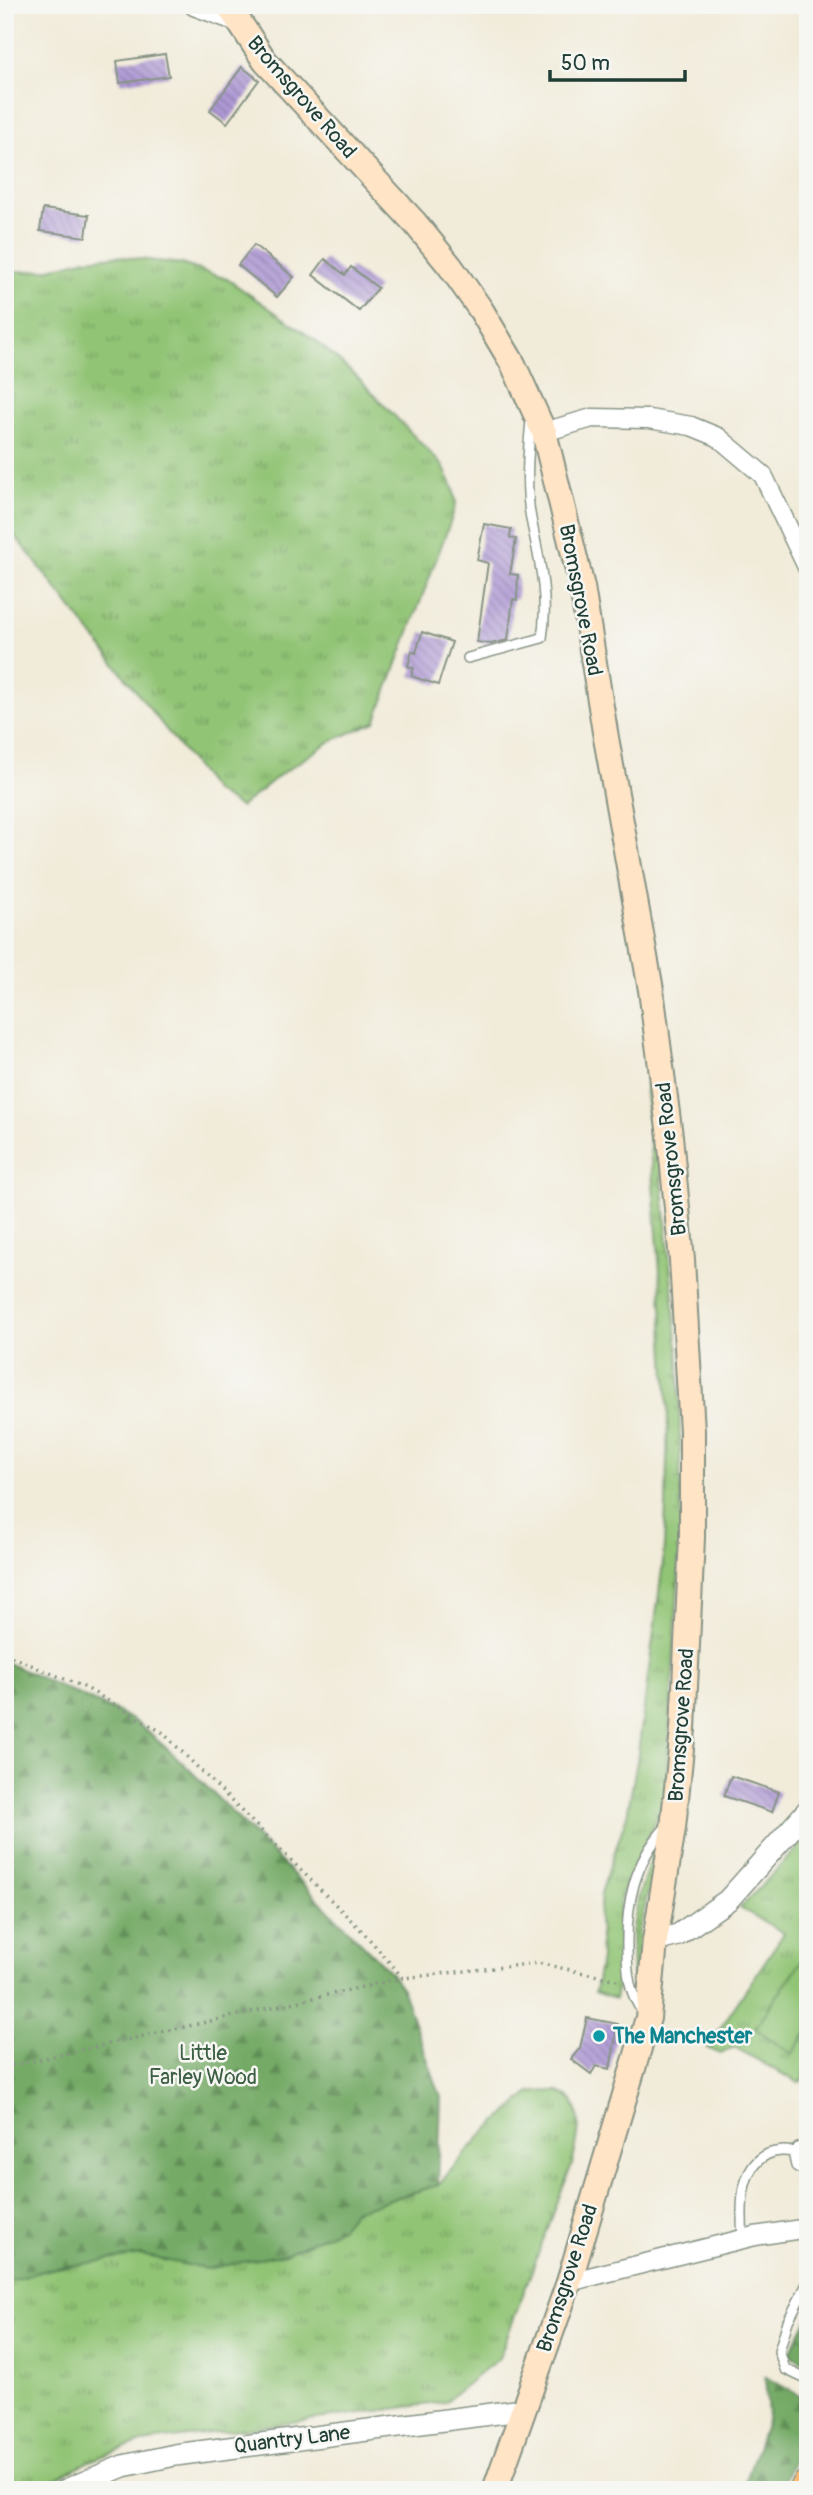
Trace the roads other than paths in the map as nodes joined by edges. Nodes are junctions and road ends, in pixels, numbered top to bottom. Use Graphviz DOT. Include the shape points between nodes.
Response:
graph roads {
  1 [pos="195,5"];
  2 [pos="232,13"];
  3 [pos="533,408"];
  4 [pos="544,432"];
  5 [pos="803,547"];
  6 [pos="808,569"];
  7 [pos="468,658"];
  8 [pos="808,1810"];
  9 [pos="673,1828"];
  10 [pos="655,1941"];
  11 [pos="648,2018"];
  12 [pos="808,2144"];
  13 [pos="795,2152"];
  14 [pos="808,2173"];
  15 [pos="808,2228"];
  16 [pos="743,2239"];
  17 [pos="569,2282"];
  18 [pos="808,2282"];
  19 [pos="808,2380"];
  20 [pos="522,2410"];
  21 [pos="66,2490"];
  22 [pos="495,2490"];
  1 -- 2 [label="street"];
  2 -- 3 [label="main road, Bromsgrove Road" via="265,61 450,266 500,342"];
  3 -- 4 [label="main road, Bromsgrove Road"];
  3 -- 7 [label="lane" via="528,494 543,575 542,638"];
  4 -- 5 [label="street" via="592,418 649,419 691,426 718,437 763,475"];
  4 -- 9 [label="main road, Bromsgrove Road" via="582,587 651,990 682,1261 692,1431 692,1538 683,1729"];
  5 -- 6 [label="street"];
  8 -- 10 [label="street" via="729,1900 678,1935"];
  9 -- 10 [label="main road, Bromsgrove Road"];
  9 -- 11 [label="lane" via="665,1828 641,1863 626,1917 629,1983 633,2000"];
  10 -- 11 [label="main road, Bromsgrove Road"];
  11 -- 17 [label="main road, Bromsgrove Road"];
  12 -- 13 [label="lane"];
  13 -- 14 [label="lane" via="796,2166"];
  13 -- 16 [label="lane" via="768,2154 751,2171 741,2212"];
  15 -- 16 [label="street"];
  16 -- 17 [label="street"];
  17 -- 20 [label="main road, Bromsgrove Road"];
  18 -- 19 [label="lane" via="779,2351 785,2369"];
  20 -- 21 [label="street, Quantry Lane" via="176,2455 123,2466"];
  20 -- 22 [label="main road, Bromsgrove Road"];
}
